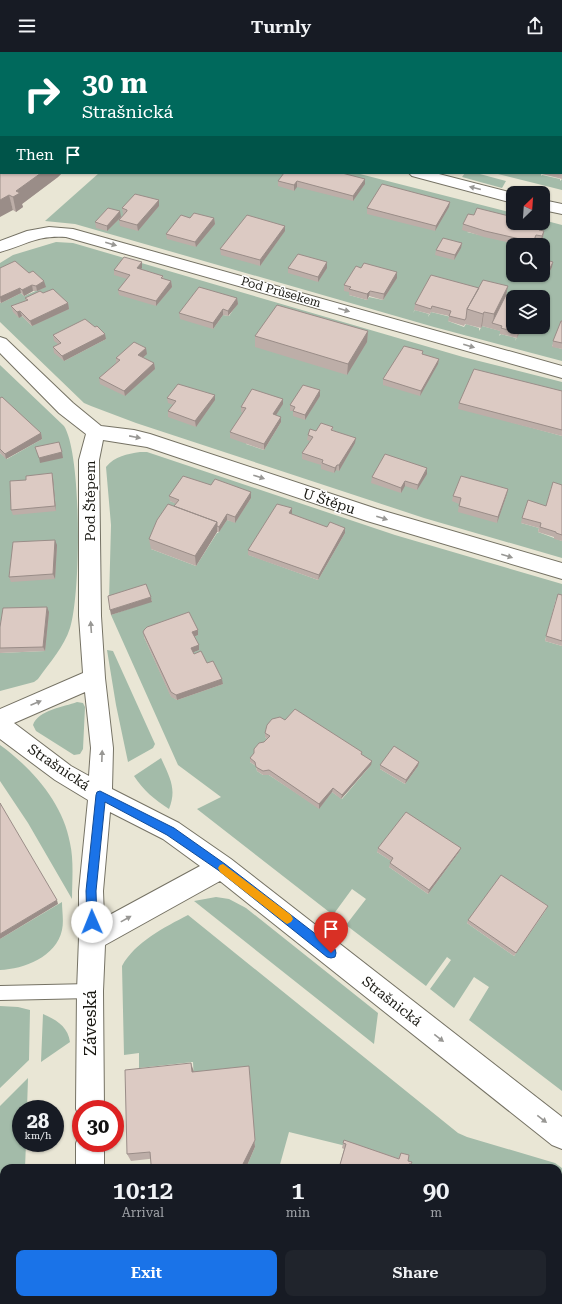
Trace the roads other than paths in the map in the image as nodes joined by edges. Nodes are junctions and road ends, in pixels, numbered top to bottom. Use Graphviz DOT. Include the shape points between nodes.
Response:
graph roads {
  1 [pos="420,174"];
  2 [pos="506,196"];
  3 [pos="550,207"];
  4 [pos="562,210"];
  5 [pos="0,247"];
  6 [pos="0,343"];
  7 [pos="562,372"];
  8 [pos="96,432"];
  9 [pos="562,572"];
  10 [pos="94,678"];
  11 [pos="0,719"];
  12 [pos="0,726"];
  13 [pos="100,795"];
  14 [pos="222,867"];
  15 [pos="92,938"];
  16 [pos="90,991"];
  17 [pos="0,993"];
  18 [pos="90,1100"];
  19 [pos="562,1135"];
  20 [pos="90,1152"];
  21 [pos="90,1164"];
  2 -- 1 [label="street, one-way"];
  3 -- 4 [label="street"];
  5 -- 7 [label="street, Pod Průsekem, one-way" via="38,233 60,231 74,234"];
  6 -- 8 [label="street" via="66,408"];
  8 -- 9 [label="street, U Štěpu, one-way" via="150,441 374,516"];
  10 -- 8 [label="street, Pod Štěpem, one-way" via="90,616 89,460"];
  11 -- 10 [label="street, one-way"];
  13 -- 10 [label="street, Pod Štěpem, one-way" via="102,748"];
  12 -- 13 [label="street, Strašnická" via="63,773"];
  13 -- 14 [label="street, Strašnická" via="171,831"];
  13 -- 15 [label="street, Záveská" via="91,891"];
  15 -- 14 [label="street, one-way"];
  14 -- 19 [label="street, Strašnická, one-way"];
  15 -- 16 [label="street, Záveská"];
  16 -- 17 [label="lane"];
  16 -- 18 [label="street, Záveská"];
  20 -- 21 [label="street"];
}
